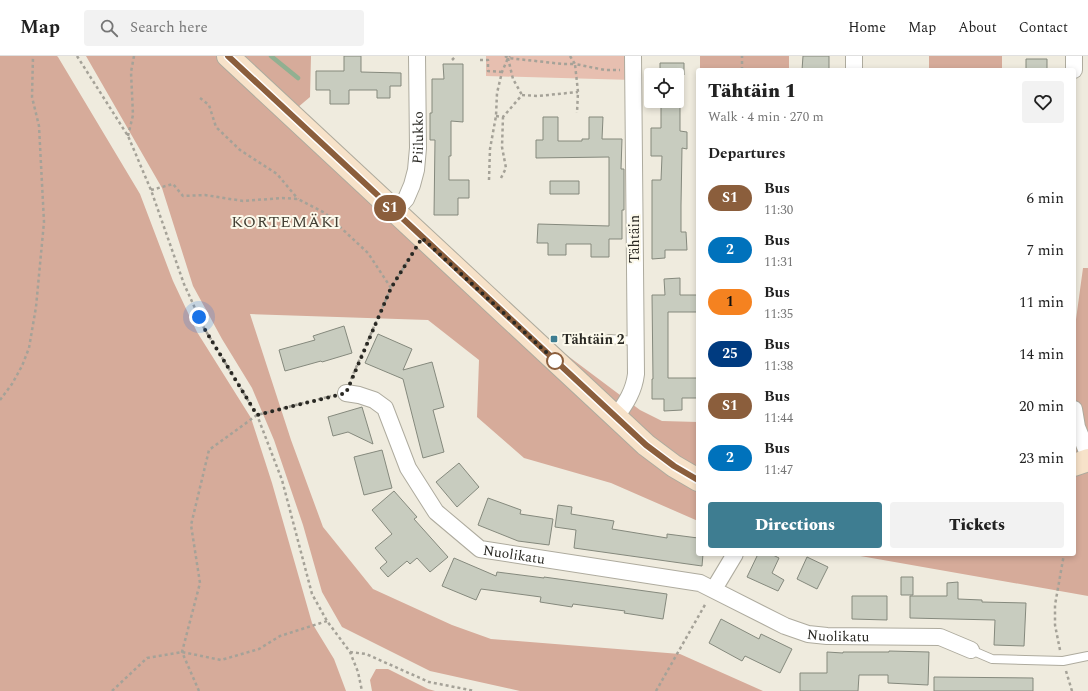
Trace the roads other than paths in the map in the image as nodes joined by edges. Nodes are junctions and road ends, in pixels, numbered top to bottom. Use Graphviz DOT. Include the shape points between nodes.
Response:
graph roads {
  1 [pos="228,56"];
  2 [pos="417,56"];
  3 [pos="854,56"];
  4 [pos="1074,56"];
  5 [pos="629,63"];
  6 [pos="854,68"];
  7 [pos="1074,68"];
  8 [pos="394,212"];
  9 [pos="608,339"];
  10 [pos="635,341"];
  11 [pos="346,393"];
  12 [pos="616,417"];
  13 [pos="1076,421"];
  14 [pos="1088,454"];
  15 [pos="1088,460"];
  16 [pos="1076,464"];
  17 [pos="696,479"];
  18 [pos="734,556"];
  19 [pos="714,589"];
  20 [pos="971,650"];
  21 [pos="1088,656"];
  1 -- 8 [label="street"];
  2 -- 8 [label="street, Piilukko" via="416,170 406,199"];
  3 -- 6 [label="street"];
  4 -- 7 [label="street"];
  5 -- 10 [label="street, Tähtäin"];
  8 -- 12 [label="street"];
  9 -- 10 [label="lane"];
  10 -- 12 [label="street, Tähtäin" via="634,384"];
  11 -- 19 [label="street, Nuolikatu" via="374,400 385,408 408,468 436,512 480,549 700,583"];
  12 -- 17 [label="street" via="646,445"];
  13 -- 14 [label="street"];
  15 -- 16 [label="street"];
  18 -- 19 [label="street"];
  19 -- 20 [label="street, Nuolikatu" via="785,626 808,634 940,637"];
  20 -- 21 [label="lane" via="992,660 1063,661"];
}
